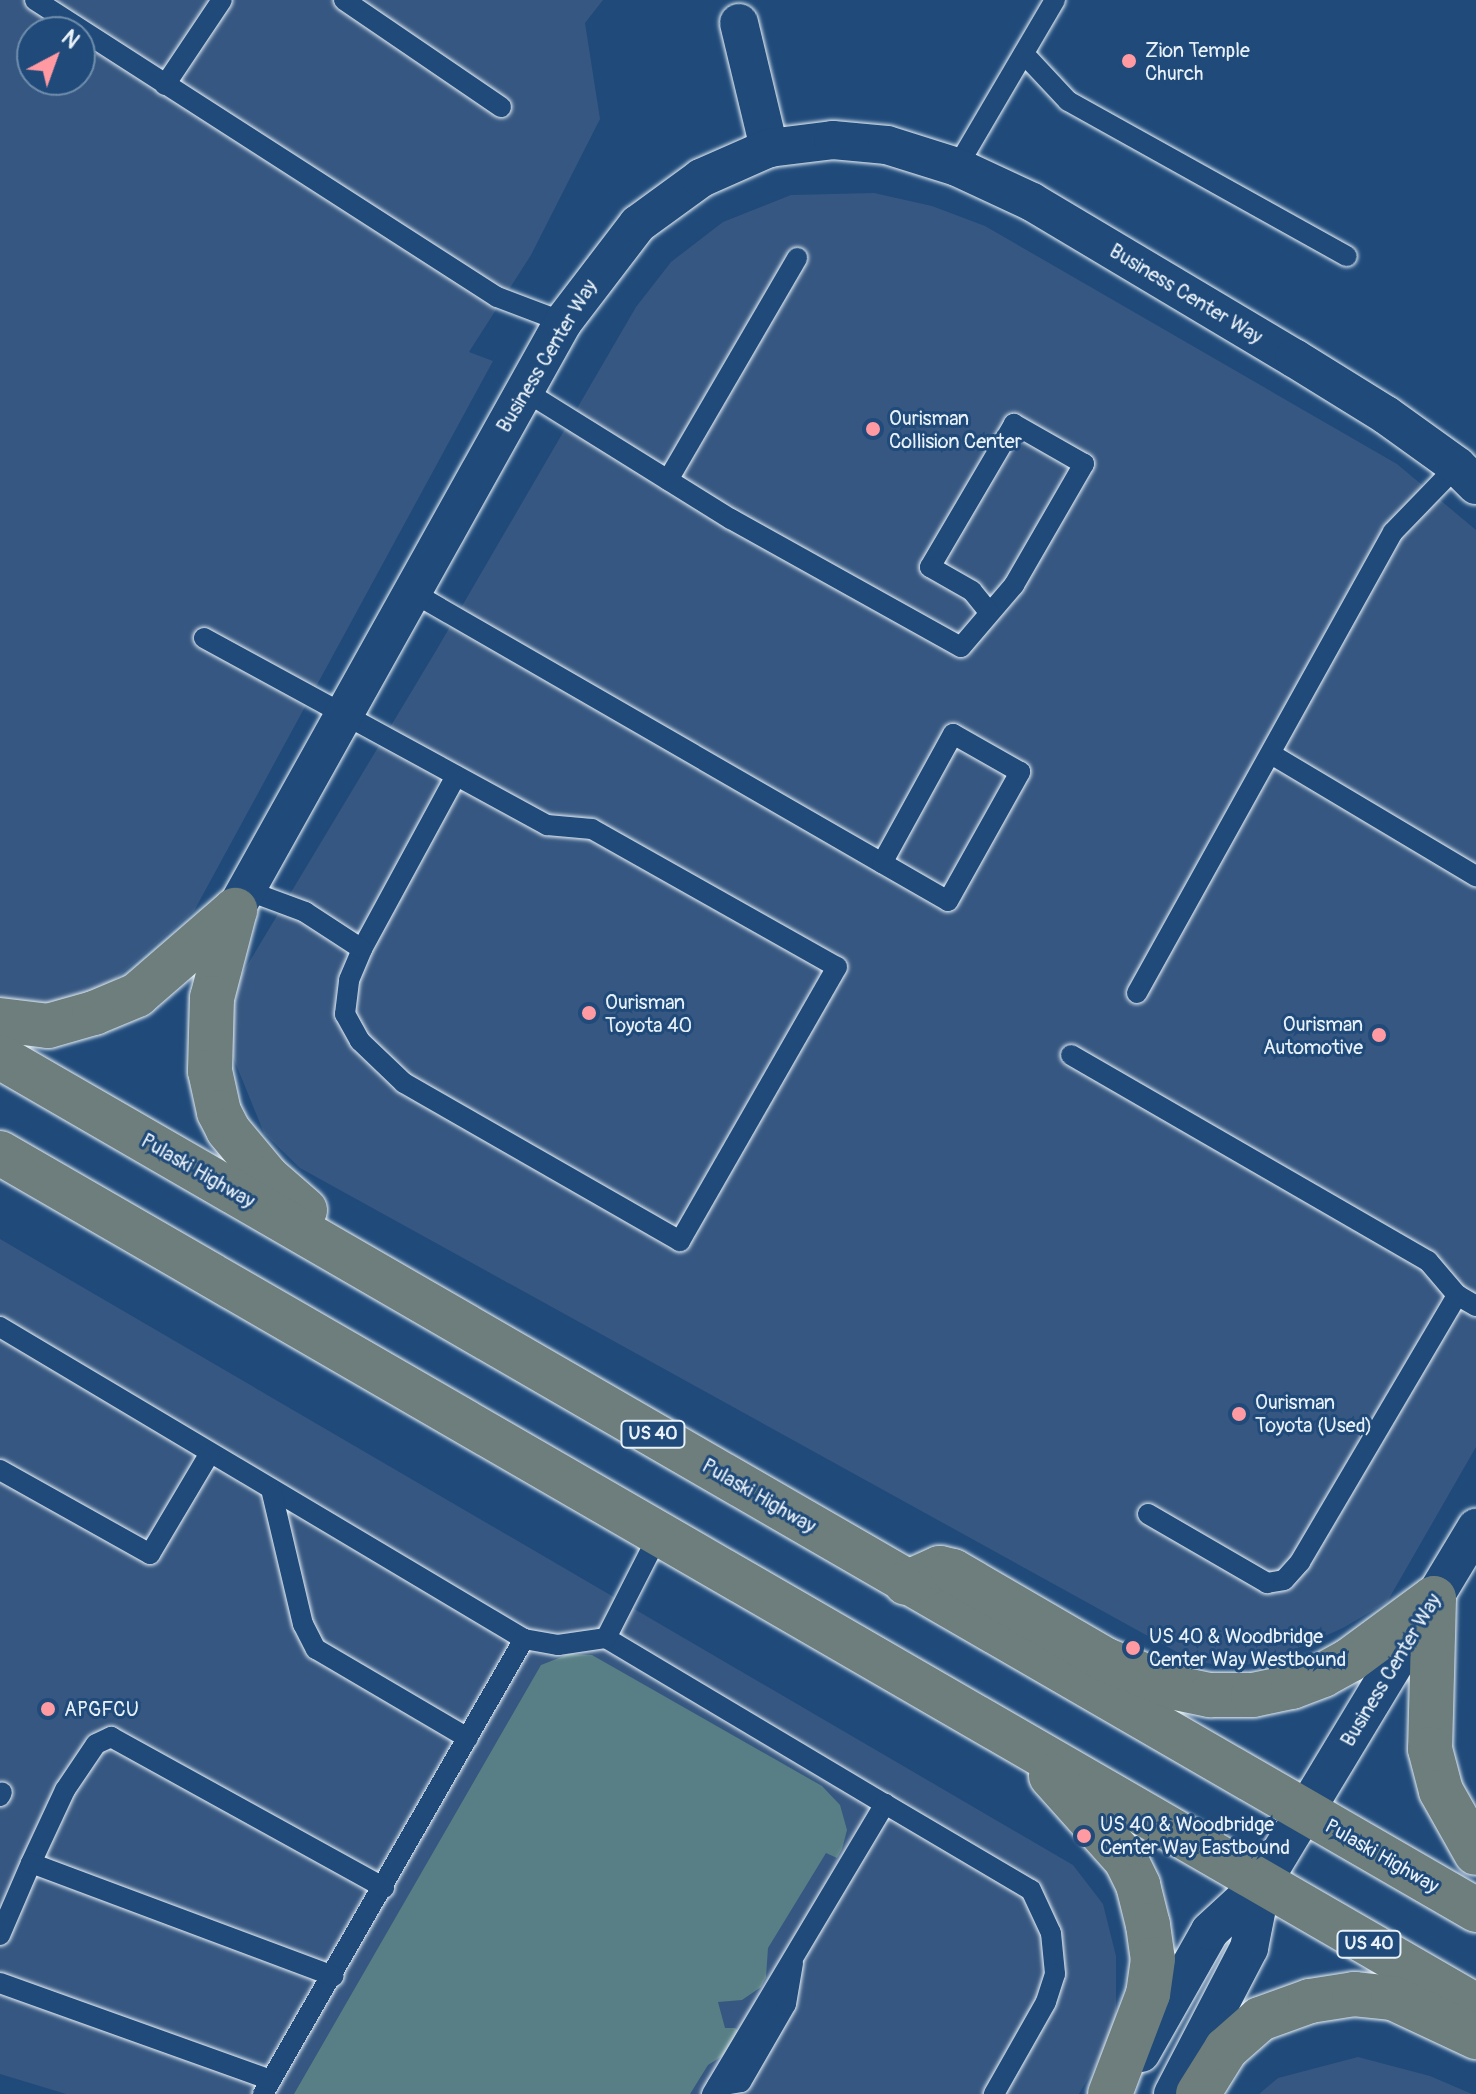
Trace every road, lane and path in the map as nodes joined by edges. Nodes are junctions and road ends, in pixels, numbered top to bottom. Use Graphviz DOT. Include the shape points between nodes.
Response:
graph roads {
  1 [pos="35,0"];
  2 [pos="222,0"];
  3 [pos="344,0"];
  4 [pos="1055,0"];
  5 [pos="739,23"];
  6 [pos="1024,54"];
  7 [pos="165,85"];
  8 [pos="501,107"];
  9 [pos="769,148"];
  10 [pos="957,167"];
  11 [pos="1347,256"];
  12 [pos="797,258"];
  13 [pos="563,322"];
  14 [pos="525,391"];
  15 [pos="1467,475"];
  16 [pos="668,480"];
  17 [pos="412,592"];
  18 [pos="989,612"];
  19 [pos="204,638"];
  20 [pos="343,714"];
  21 [pos="1271,754"];
  22 [pos="456,776"];
  23 [pos="882,863"];
  24 [pos="1476,876"];
  25 [pos="241,900"];
  26 [pos="362,949"];
  27 [pos="1137,993"];
  28 [pos="0,1020"];
  29 [pos="1071,1055"];
  30 [pos="0,1057"];
  31 [pos="4,1156"];
  32 [pos="369,1268"];
  33 [pos="1457,1295"];
  34 [pos="1476,1306"];
  35 [pos="0,1327"];
  36 [pos="210,1453"];
  37 [pos="0,1470"];
  38 [pos="271,1489"];
  39 [pos="1148,1514"];
  40 [pos="1476,1528"];
  41 [pos="659,1534"];
  42 [pos="906,1583"];
  43 [pos="1434,1598"];
  44 [pos="606,1638"];
  45 [pos="524,1639"];
  46 [pos="468,1738"];
  47 [pos="1016,1740"];
  48 [pos="885,1804"];
  49 [pos="1305,1812"];
  50 [pos="1476,1853"];
  51 [pos="31,1863"];
  52 [pos="1262,1883"];
  53 [pos="384,1888"];
  54 [pos="1476,1910"];
  55 [pos="0,1935"];
  56 [pos="334,1976"];
  57 [pos="0,1983"];
  58 [pos="1476,2006"];
  59 [pos="1476,2037"];
  60 [pos="267,2087"];
  61 [pos="720,2091"];
  62 [pos="994,2094"];
  63 [pos="1110,2094"];
  64 [pos="1118,2094"];
  65 [pos="1173,2094"];
  66 [pos="1198,2094"];
  1 -- 7 [label="lane"];
  2 -- 7 [label="lane"];
  3 -- 8 [label="lane"];
  4 -- 6 [label="lane"];
  5 -- 9 [label="street"];
  6 -- 10 [label="lane"];
  6 -- 11 [label="lane" via="1068,101"];
  7 -- 13 [label="lane" via="497,297"];
  9 -- 10 [label="street, Business Center Way" via="833,140 887,145"];
  9 -- 13 [label="street, Business Center Way" via="701,178 638,224"];
  10 -- 15 [label="street, Business Center Way" via="1032,202 1294,358 1386,415"];
  12 -- 16 [label="lane"];
  13 -- 14 [label="street, Business Center Way"];
  14 -- 16 [label="lane"];
  14 -- 17 [label="street, Business Center Way"];
  15 -- 21 [label="lane" via="1393,532"];
  16 -- 18 [label="lane" via="961,647"];
  17 -- 20 [label="street, Business Center Way"];
  17 -- 23 [label="lane"];
  18 -- 18 [label="lane" via="1014,585 1084,464 1014,424 930,567 972,591"];
  19 -- 20 [label="lane"];
  20 -- 22 [label="lane"];
  20 -- 25 [label="street, Business Center Way"];
  21 -- 24 [label="lane"];
  21 -- 27 [label="lane"];
  22 -- 26 [label="lane"];
  22 -- 26 [label="lane" via="547,825 592,829 837,967 680,1241 404,1083 380,1063 345,1014 349,980"];
  23 -- 23 [label="lane" via="948,901 1020,772 953,734"];
  25 -- 26 [label="lane" via="305,912"];
  25 -- 28 [label="highway" via="137,995 48,1026"];
  25 -- 32 [label="highway" via="212,998 210,1071 219,1112 240,1147 268,1178"];
  29 -- 33 [label="lane" via="1428,1261"];
  30 -- 32 [label="highway, Pulaski Highway / US 40"];
  31 -- 41 [label="highway, US 40"];
  32 -- 42 [label="highway, Pulaski Highway / US 40"];
  33 -- 34 [label="lane"];
  33 -- 39 [label="lane" via="1300,1562 1284,1580 1267,1583"];
  35 -- 36 [label="lane"];
  36 -- 37 [label="lane" via="150,1554"];
  36 -- 38 [label="lane"];
  38 -- 45 [label="lane"];
  38 -- 46 [label="lane" via="303,1624 316,1649"];
  40 -- 43 [label="street, Business Center Way"];
  41 -- 44 [label="lane"];
  41 -- 47 [label="highway, US 40"];
  42 -- 43 [label="highway" via="940,1568 953,1571 1106,1660 1176,1688 1210,1695 1253,1695 1323,1675"];
  42 -- 49 [label="highway, Pulaski Highway / US 40"];
  43 -- 49 [label="street, Business Center Way"];
  43 -- 50 [label="highway" via="1430,1749 1441,1791"];
  44 -- 45 [label="lane" via="558,1645"];
  44 -- 48 [label="lane"];
  45 -- 46 [label="lane"];
  46 -- 53 [label="lane"];
  47 -- 52 [label="highway, US 40"];
  47 -- 63 [label="highway" via="1095,1823 1126,1860 1138,1885 1151,1971 1134,2038"];
  48 -- 61 [label="lane" via="795,1950"];
  48 -- 62 [label="lane" via="1031,1890 1051,1933 1055,1974 1046,2002"];
  49 -- 52 [label="street, Business Center Way"];
  49 -- 54 [label="highway, Pulaski Highway / US 40"];
  51 -- 53 [label="lane" via="65,1790 96,1744 111,1737"];
  51 -- 55 [label="lane"];
  51 -- 56 [label="lane"];
  52 -- 58 [label="highway, US 40"];
  52 -- 64 [label="street" via="1210,1931"];
  52 -- 65 [label="street" via="1249,1948"];
  53 -- 56 [label="lane"];
  56 -- 60 [label="lane"];
  57 -- 60 [label="lane"];
  59 -- 66 [label="highway" via="1393,1998 1354,1994 1310,2001 1260,2019 1226,2049"];
}
